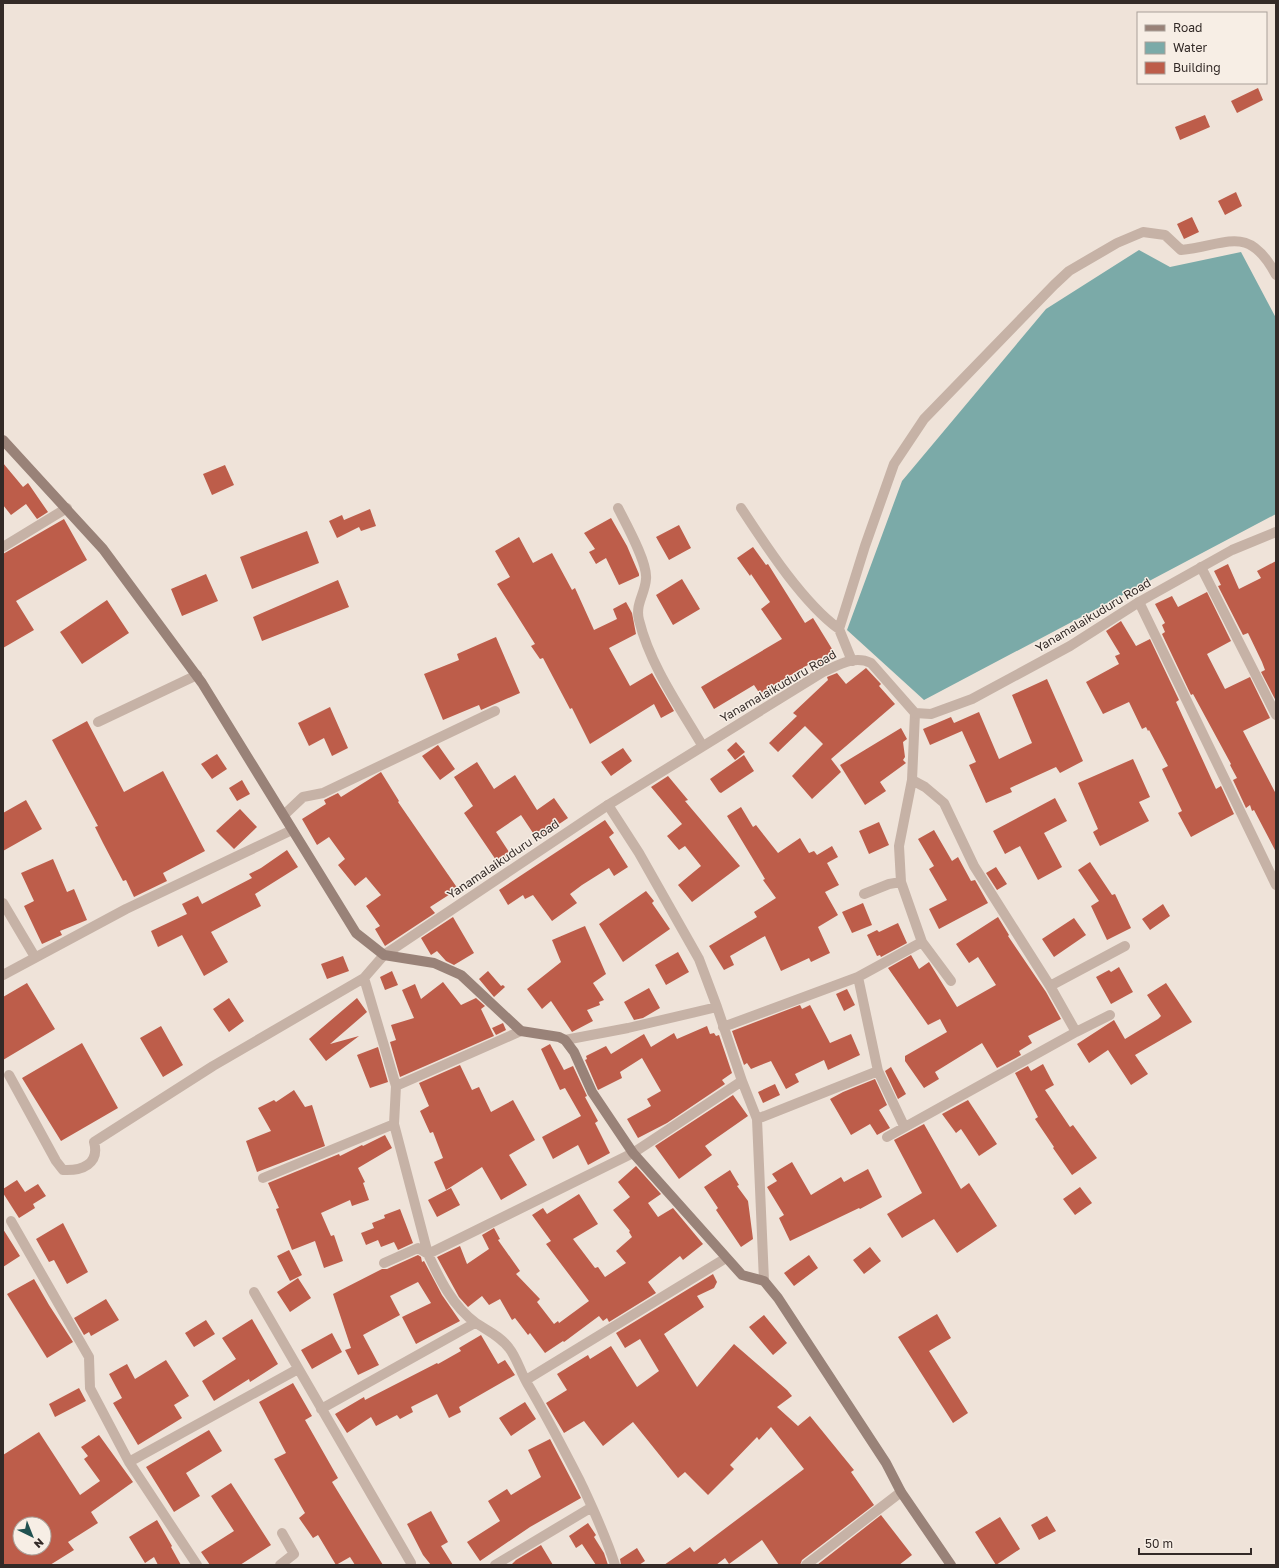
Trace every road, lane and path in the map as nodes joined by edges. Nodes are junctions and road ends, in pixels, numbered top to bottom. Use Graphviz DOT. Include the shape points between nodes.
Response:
graph roads {
  1 [pos="1276,275"];
  2 [pos="3,440"];
  3 [pos="67,508"];
  4 [pos="618,508"];
  5 [pos="741,508"];
  6 [pos="1276,532"];
  7 [pos="3,547"];
  8 [pos="1201,567"];
  9 [pos="1139,602"];
  10 [pos="839,629"];
  11 [pos="852,661"];
  12 [pos="197,675"];
  13 [pos="495,711"];
  14 [pos="915,714"];
  15 [pos="1276,715"];
  16 [pos="98,722"];
  17 [pos="702,745"];
  18 [pos="912,780"];
  19 [pos="608,805"];
  20 [pos="284,815"];
  21 [pos="292,830"];
  22 [pos="901,882"];
  23 [pos="1276,885"];
  24 [pos="864,894"];
  25 [pos="3,903"];
  26 [pos="922,942"];
  27 [pos="1125,946"];
  28 [pos="384,955"];
  29 [pos="35,957"];
  30 [pos="3,975"];
  31 [pos="858,977"];
  32 [pos="364,978"];
  33 [pos="950,981"];
  34 [pos="1050,986"];
  35 [pos="717,1007"];
  36 [pos="1110,1015"];
  37 [pos="723,1027"];
  38 [pos="521,1031"];
  39 [pos="1076,1032"];
  40 [pos="565,1040"];
  41 [pos="878,1071"];
  42 [pos="9,1075"];
  43 [pos="742,1081"];
  44 [pos="396,1086"];
  45 [pos="757,1118"];
  46 [pos="394,1124"];
  47 [pos="904,1126"];
  48 [pos="887,1136"];
  49 [pos="633,1153"];
  50 [pos="263,1178"];
  51 [pos="11,1221"];
  52 [pos="428,1254"];
  53 [pos="726,1258"];
  54 [pos="384,1263"];
  55 [pos="764,1281"];
  56 [pos="254,1292"];
  57 [pos="476,1322"];
  58 [pos="298,1369"];
  59 [pos="526,1380"];
  60 [pos="321,1409"];
  61 [pos="129,1462"];
  62 [pos="901,1492"];
  63 [pos="592,1506"];
  64 [pos="282,1533"];
  65 [pos="411,1562"];
  66 [pos="196,1565"];
  67 [pos="280,1565"];
  68 [pos="495,1565"];
  69 [pos="614,1565"];
  70 [pos="806,1565"];
  71 [pos="951,1565"];
  1 -- 10 [label="street" via="1262,254 1245,241 1218,242 1181,250 1165,235 1143,232 1117,243 1069,271 924,419 894,464"];
  2 -- 3 [label="main road"];
  3 -- 7 [label="street"];
  3 -- 12 [label="main road" via="103,549"];
  4 -- 17 [label="street" via="646,569 644,590 637,610 639,622 671,693"];
  5 -- 10 [label="street" via="798,587 825,619"];
  6 -- 8 [label="street, Yanamalaikuduru Road" via="1232,550"];
  8 -- 9 [label="street, Yanamalaikuduru Road"];
  8 -- 15 [label="street"];
  9 -- 14 [label="street, Yanamalaikuduru Road" via="1070,646 972,699 931,714"];
  9 -- 23 [label="street"];
  10 -- 11 [label="street"];
  11 -- 14 [label="street, Yanamalaikuduru Road" via="862,659 871,663"];
  11 -- 17 [label="street, Yanamalaikuduru Road" via="823,672"];
  12 -- 16 [label="street"];
  12 -- 20 [label="main road"];
  13 -- 20 [label="street" via="323,793 303,796"];
  14 -- 18 [label="street"];
  17 -- 19 [label="street, Yanamalaikuduru Road"];
  18 -- 22 [label="street" via="898,846"];
  18 -- 34 [label="street" via="944,803 974,866"];
  19 -- 28 [label="street, Yanamalaikuduru Road"];
  19 -- 35 [label="street" via="639,853 699,959"];
  20 -- 21 [label="main road"];
  21 -- 28 [label="main road" via="356,933"];
  21 -- 29 [label="street" via="126,909"];
  22 -- 24 [label="street"];
  22 -- 26 [label="street"];
  25 -- 29 [label="street"];
  26 -- 31 [label="street"];
  26 -- 33 [label="street"];
  27 -- 34 [label="street"];
  28 -- 32 [label="street, Yanamalaikuduru Road"];
  28 -- 38 [label="main road" via="434,964 461,975"];
  29 -- 30 [label="street"];
  31 -- 37 [label="street"];
  31 -- 41 [label="street"];
  32 -- 42 [label="street, Yanamalaikuduru Road" via="213,1066 94,1142 96,1150 93,1159 75,1171 63,1170 56,1161"];
  32 -- 44 [label="street"];
  34 -- 39 [label="street"];
  35 -- 37 [label="street"];
  35 -- 40 [label="street"];
  36 -- 39 [label="street"];
  37 -- 43 [label="street"];
  38 -- 40 [label="main road"];
  38 -- 44 [label="street"];
  39 -- 47 [label="street"];
  40 -- 49 [label="main road" via="574,1052 592,1092"];
  41 -- 45 [label="street"];
  41 -- 47 [label="street"];
  43 -- 45 [label="street"];
  43 -- 49 [label="street"];
  44 -- 46 [label="street"];
  45 -- 55 [label="street"];
  46 -- 50 [label="street"];
  46 -- 52 [label="street"];
  47 -- 48 [label="street"];
  49 -- 52 [label="street"];
  49 -- 53 [label="main road"];
  51 -- 61 [label="street" via="89,1357 90,1388"];
  52 -- 54 [label="street" via="418,1248"];
  52 -- 57 [label="street" via="456,1304"];
  53 -- 55 [label="main road" via="742,1275"];
  53 -- 59 [label="street"];
  55 -- 62 [label="main road" via="778,1298 886,1463"];
  56 -- 58 [label="street"];
  57 -- 59 [label="street" via="504,1342"];
  57 -- 60 [label="street"];
  58 -- 60 [label="street"];
  58 -- 61 [label="street"];
  59 -- 63 [label="street" via="550,1420"];
  60 -- 65 [label="street"];
  61 -- 66 [label="street"];
  62 -- 70 [label="street"];
  62 -- 71 [label="main road"];
  63 -- 68 [label="street"];
  63 -- 69 [label="street" via="608,1541"];
  64 -- 67 [label="street" via="294,1554"];
}
